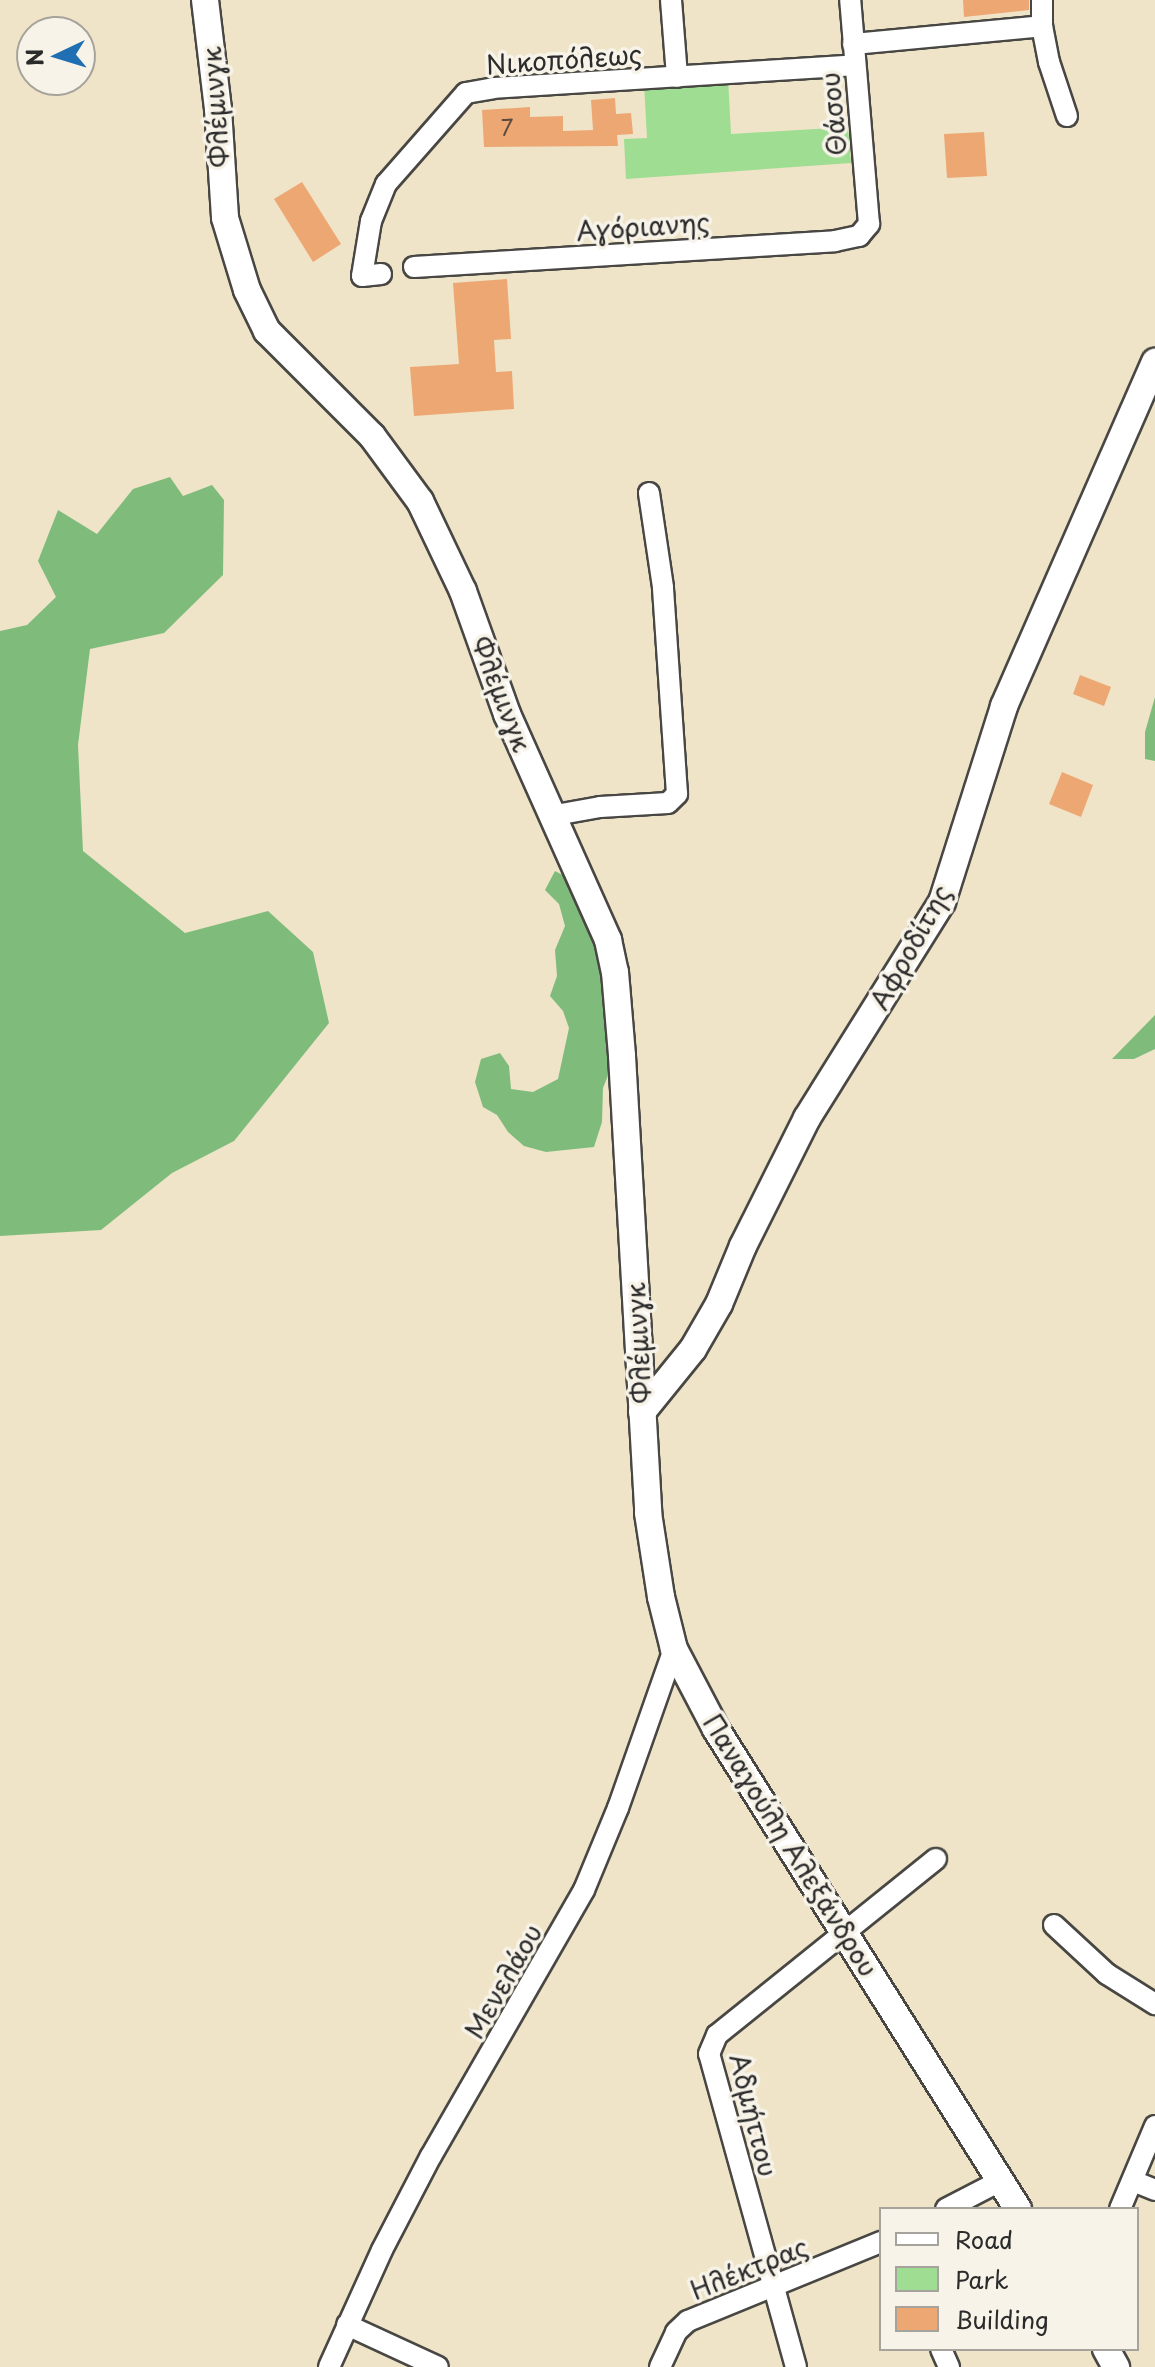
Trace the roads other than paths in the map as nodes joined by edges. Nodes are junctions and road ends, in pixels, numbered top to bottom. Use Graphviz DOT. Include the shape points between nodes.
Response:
graph roads {
  1 [pos="205,0"];
  2 [pos="671,0"];
  3 [pos="850,0"];
  4 [pos="1042,0"];
  5 [pos="1042,26"];
  6 [pos="854,54"];
  7 [pos="677,77"];
  8 [pos="1067,116"];
  9 [pos="869,224"];
  10 [pos="414,267"];
  11 [pos="381,274"];
  12 [pos="1155,362"];
  13 [pos="649,493"];
  14 [pos="550,816"];
  15 [pos="642,1412"];
  16 [pos="643,1451"];
  17 [pos="674,1649"];
  18 [pos="936,1859"];
  19 [pos="1054,1925"];
  20 [pos="847,1932"];
  21 [pos="1155,2004"];
  22 [pos="1155,2126"];
  23 [pos="1000,2181"];
  24 [pos="1133,2181"];
  25 [pos="1155,2190"];
  26 [pos="950,2207"];
  27 [pos="1017,2207"];
  28 [pos="1121,2207"];
  29 [pos="879,2243"];
  30 [pos="773,2286"];
  31 [pos="347,2325"];
  32 [pos="329,2367"];
  33 [pos="438,2367"];
  34 [pos="660,2367"];
  35 [pos="796,2367"];
  1 -- 14 [label="street, Φλέμινγκ" via="225,218 247,290 267,331 372,436 420,501 463,591"];
  2 -- 7 [label="street"];
  3 -- 6 [label="street, Θάσου"];
  4 -- 5 [label="street"];
  5 -- 6 [label="street, Νικοπόλεως"];
  5 -- 8 [label="street"];
  6 -- 7 [label="street, Νικοπόλεως"];
  6 -- 9 [label="street, Θάσου"];
  7 -- 11 [label="street, Νικοπόλεως" via="466,93 386,184 371,221 362,276"];
  9 -- 10 [label="street, Αγόριανης" via="859,236 835,241"];
  12 -- 15 [label="street, Αφροδίτης" via="1004,706 942,902 807,1118 693,1349"];
  13 -- 14 [label="street" via="663,587 677,794 668,803"];
  14 -- 15 [label="street, Φλέμινγκ" via="608,940 615,972"];
  15 -- 16 [label="street, Φλέμινγκ"];
  16 -- 17 [label="street, Παναγούλη Αλεξάνδρου" via="650,1527"];
  17 -- 20 [label="street, Παναγούλη Αλεξάνδρου" via="716,1729"];
  17 -- 31 [label="street, Μενελάου" via="584,1890 431,2156"];
  18 -- 20 [label="street, Αδμήττου"];
  19 -- 21 [label="street" via="1107,1974"];
  20 -- 23 [label="street, Παναγούλη Αλεξάνδρου"];
  20 -- 30 [label="street, Αδμήττου" via="717,2035 709,2054"];
  22 -- 24 [label="street"];
  23 -- 26 [label="street"];
  23 -- 27 [label="street, Παναγούλη Αλεξάνδρου"];
  24 -- 25 [label="street"];
  24 -- 28 [label="street"];
  29 -- 30 [label="street, Ηλέκτρας"];
  30 -- 34 [label="street, Ηλέκτρας" via="681,2326"];
  30 -- 35 [label="street, Αδμήττου"];
  31 -- 32 [label="street, Μενελάου"];
  31 -- 33 [label="street"];
}
